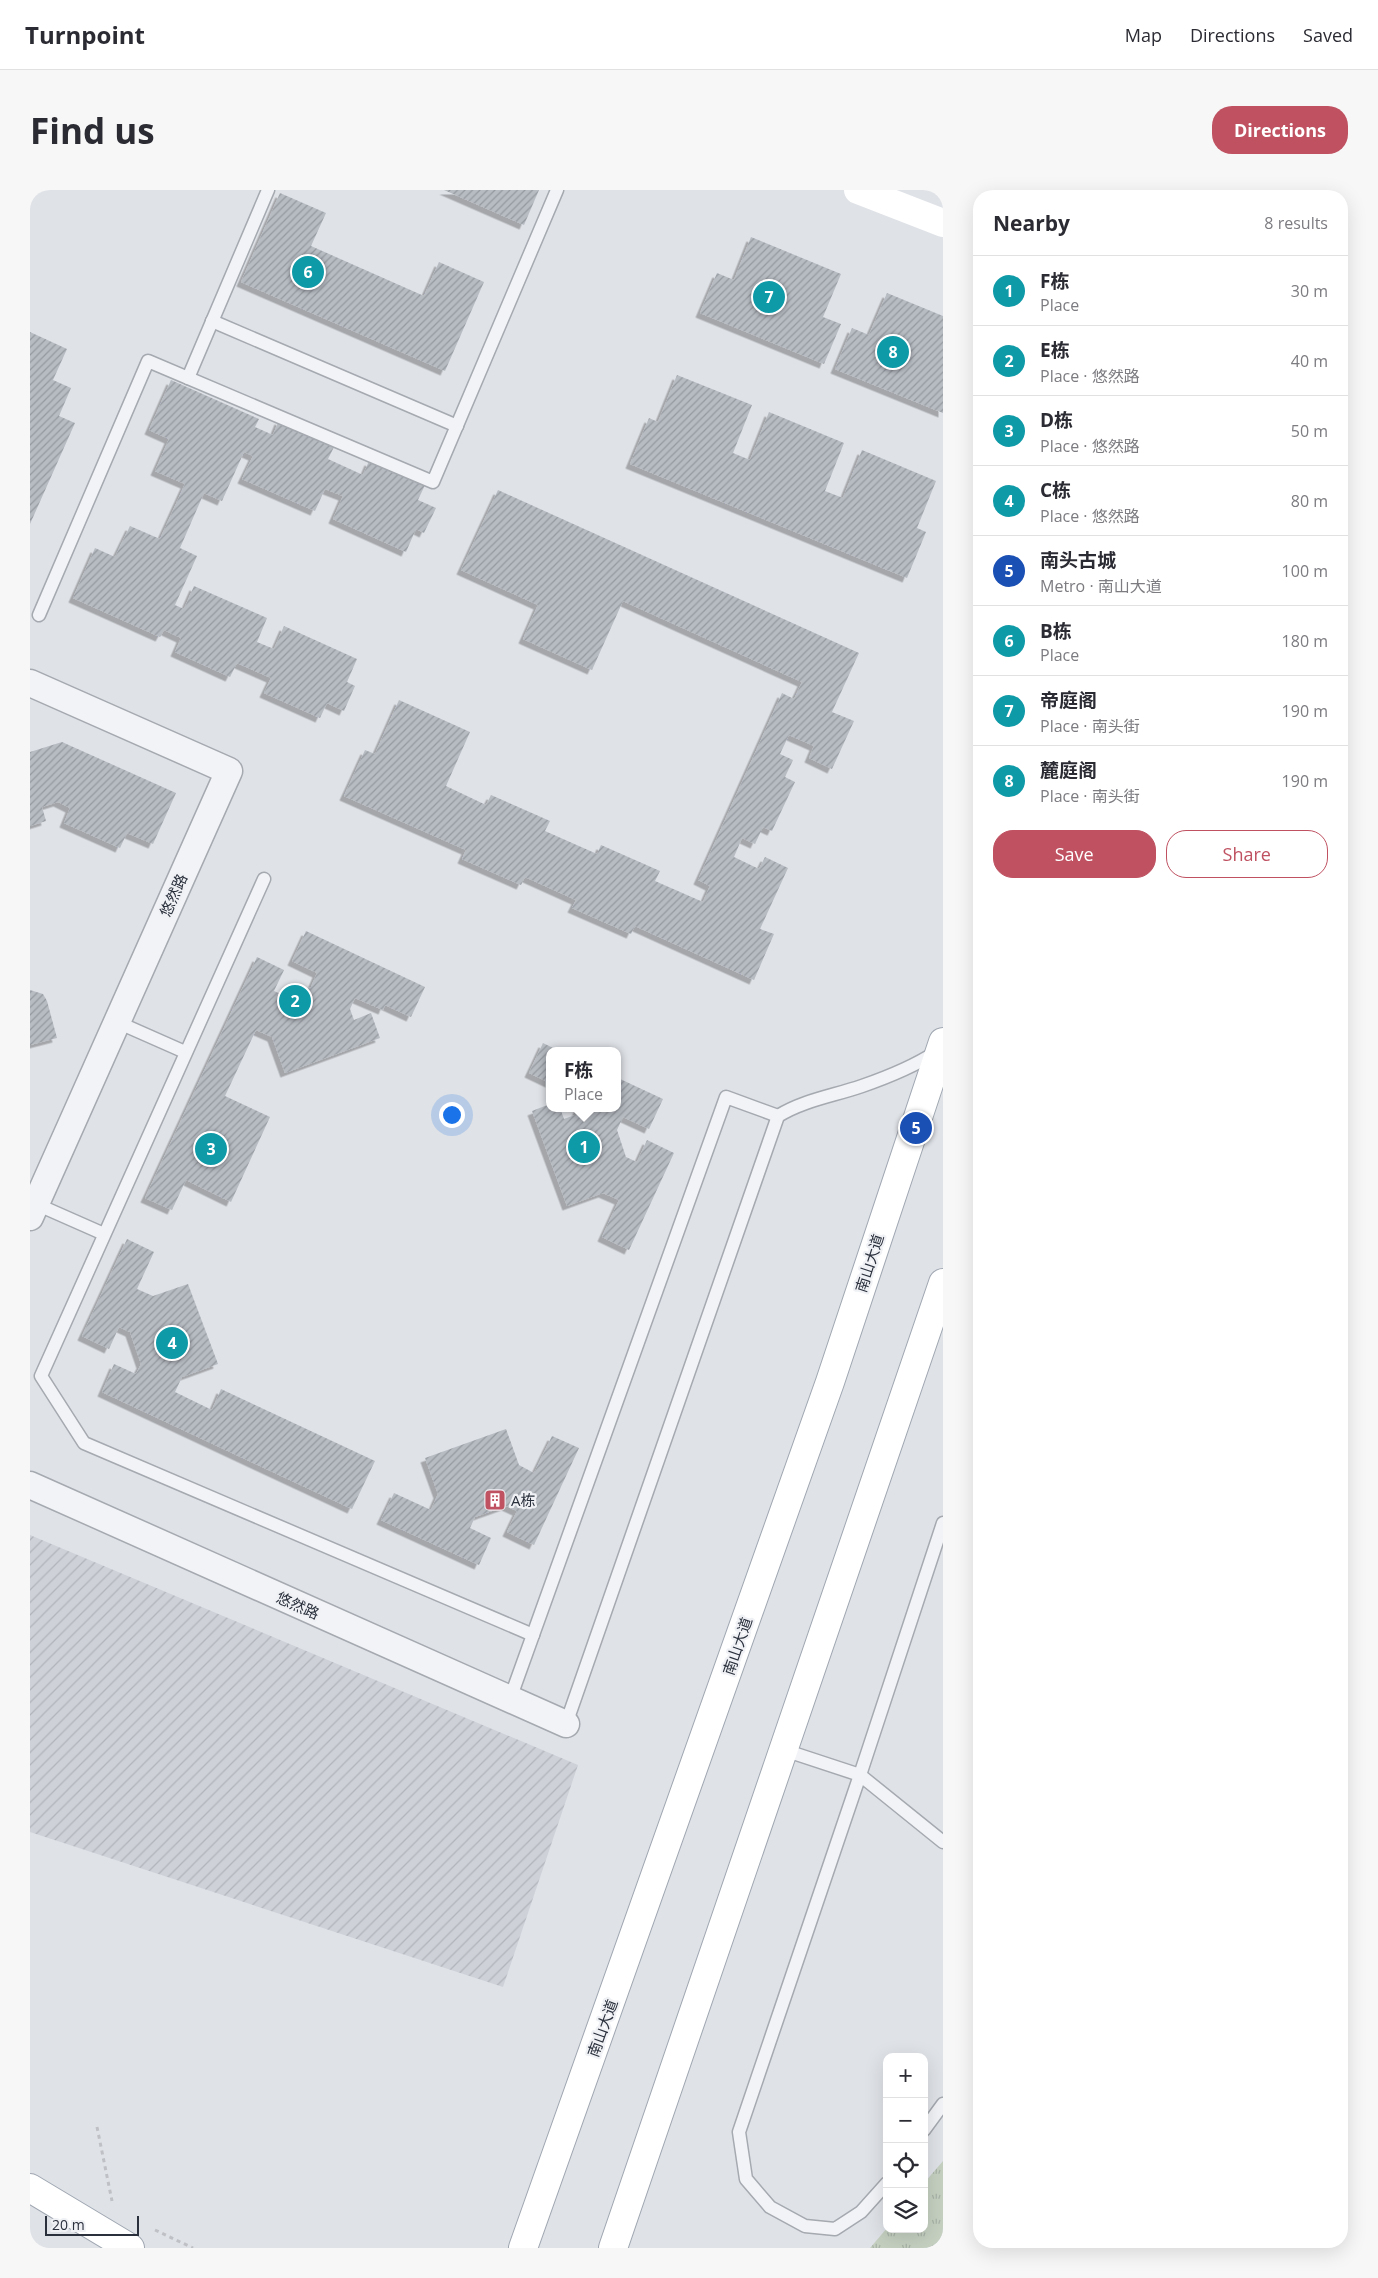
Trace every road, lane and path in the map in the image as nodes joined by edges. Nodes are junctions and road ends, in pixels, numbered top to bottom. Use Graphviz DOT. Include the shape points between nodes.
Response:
graph roads {
  1 [pos="268,190"];
  2 [pos="557,190"];
  3 [pos="858,190"];
  4 [pos="943,223"];
  5 [pos="212,321"];
  6 [pos="188,378"];
  7 [pos="457,426"];
  8 [pos="39,615"];
  9 [pos="30,682"];
  10 [pos="264,879"];
  11 [pos="117,1022"];
  12 [pos="942,1045"];
  13 [pos="186,1052"];
  14 [pos="778,1116"];
  15 [pos="33,1210"];
  16 [pos="104,1234"];
  17 [pos="943,1283"];
  18 [pos="30,1485"];
  19 [pos="943,1523"];
  20 [pos="533,1635"];
  21 [pos="510,1699"];
  22 [pos="566,1724"];
  23 [pos="784,1750"];
  24 [pos="860,1775"];
  25 [pos="943,1842"];
  26 [pos="943,2104"];
  27 [pos="928,2125"];
  28 [pos="97,2127"];
  29 [pos="883,2187"];
  30 [pos="30,2188"];
  31 [pos="114,2204"];
  32 [pos="150,2228"];
  33 [pos="130,2248"];
  34 [pos="193,2248"];
  35 [pos="523,2248"];
  36 [pos="613,2248"];
  1 -- 5 [label="lane"];
  2 -- 7 [label="lane"];
  3 -- 4 [label="main road"];
  5 -- 6 [label="lane"];
  5 -- 7 [label="lane"];
  6 -- 7 [label="lane" via="433,482"];
  6 -- 8 [label="lane" via="148,361"];
  9 -- 11 [label="street, 悠然路" via="228,771"];
  10 -- 13 [label="lane"];
  11 -- 13 [label="lane"];
  11 -- 15 [label="street, 悠然路"];
  12 -- 14 [label="lane" via="912,1068 796,1105"];
  12 -- 35 [label="main road, 南山大道" via="830,1382"];
  13 -- 16 [label="lane"];
  14 -- 20 [label="lane" via="726,1097"];
  14 -- 22 [label="lane"];
  15 -- 16 [label="lane"];
  16 -- 20 [label="lane" via="41,1376 84,1443"];
  17 -- 23 [label="main road"];
  18 -- 21 [label="street, 悠然路"];
  19 -- 24 [label="lane"];
  20 -- 21 [label="lane"];
  21 -- 22 [label="street, 悠然路"];
  23 -- 24 [label="lane"];
  23 -- 36 [label="main road"];
  24 -- 25 [label="lane"];
  24 -- 29 [label="lane" via="739,2132 746,2179 770,2207 805,2226 835,2229 861,2212"];
  26 -- 27 [label="lane"];
  28 -- 31 [label="path" via="110,2198"];
  30 -- 33 [label="main road"];
  32 -- 34 [label="path"];
}
